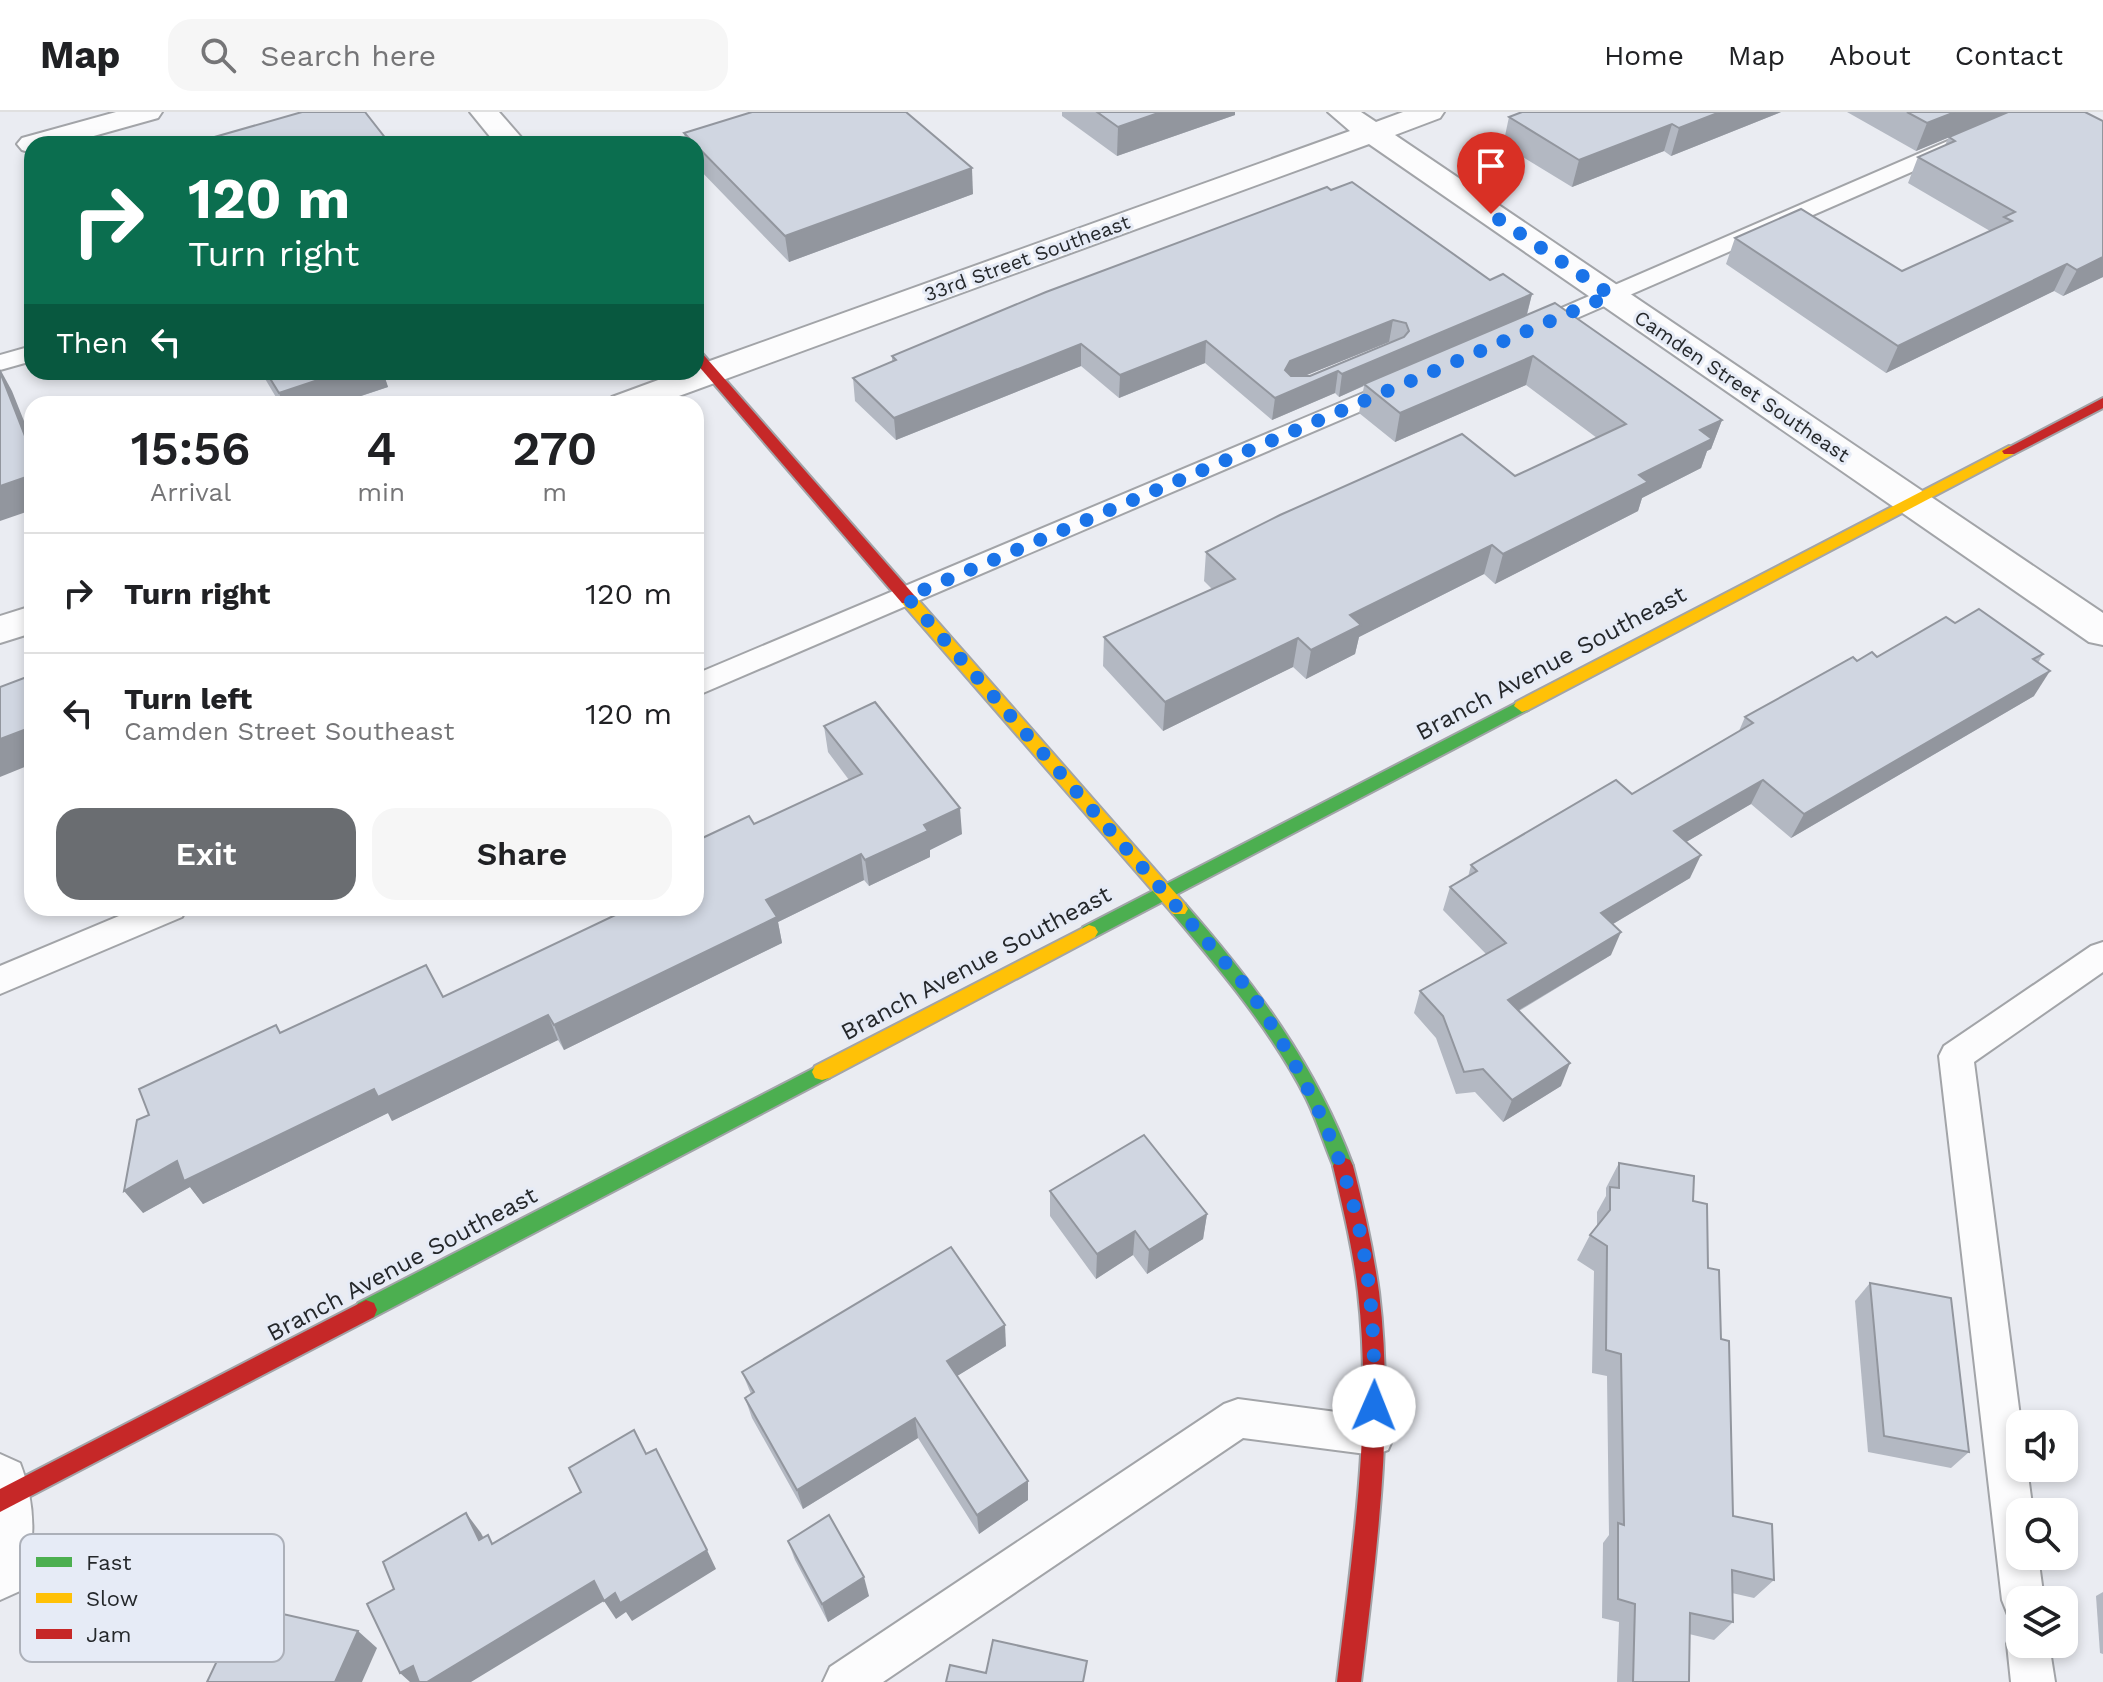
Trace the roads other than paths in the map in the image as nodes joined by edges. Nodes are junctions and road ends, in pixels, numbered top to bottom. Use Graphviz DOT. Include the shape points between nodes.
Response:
graph roads {
  1 [pos="148,112"];
  2 [pos="484,112"];
  3 [pos="1342,112"];
  4 [pos="1430,112"];
  5 [pos="2033,112"];
  6 [pos="1372,133"];
  7 [pos="61,136"];
  8 [pos="505,136"];
  9 [pos="24,146"];
  10 [pos="0,153"];
  11 [pos="1611,295"];
  12 [pos="1514,337"];
  13 [pos="24,356"];
  14 [pos="0,363"];
  15 [pos="704,364"];
  16 [pos="704,365"];
  17 [pos="1417,379"];
  18 [pos="671,380"];
  19 [pos="1354,380"];
  20 [pos="640,396"];
  21 [pos="1375,396"];
  22 [pos="2103,402"];
  23 [pos="1912,502"];
  24 [pos="907,597"];
  25 [pos="24,622"];
  26 [pos="0,630"];
  27 [pos="2103,632"];
  28 [pos="704,683"];
  29 [pos="1164,892"];
  30 [pos="152,916"];
  31 [pos="2103,955"];
  32 [pos="0,980"];
  33 [pos="1374,1436"];
  34 [pos="2,1494"];
  35 [pos="0,1571"];
  36 [pos="2021,1586"];
  37 [pos="2030,1658"];
  38 [pos="845,1682"];
  39 [pos="1349,1682"];
  40 [pos="2033,1682"];
  1 -- 7 [label="street"];
  2 -- 8 [label="street"];
  3 -- 6 [label="street, Camden Street Southeast"];
  4 -- 6 [label="street, 33rd Street Southeast"];
  5 -- 11 [label="lane"];
  6 -- 11 [label="street, Camden Street Southeast"];
  6 -- 15 [label="street, 33rd Street Southeast"];
  9 -- 10 [label="street"];
  11 -- 12 [label="lane"];
  11 -- 23 [label="street, Camden Street Southeast"];
  13 -- 14 [label="lane"];
  16 -- 24 [label="main road"];
  17 -- 21 [label="lane"];
  18 -- 20 [label="street, 33rd Street Southeast"];
  19 -- 21 [label="lane"];
  21 -- 24 [label="lane"];
  22 -- 23 [label="main road, Branch Avenue Southeast"];
  23 -- 27 [label="street, Camden Street Southeast"];
  23 -- 29 [label="main road, Branch Avenue Southeast"];
  24 -- 28 [label="lane"];
  24 -- 29 [label="main road"];
  25 -- 26 [label="street"];
  29 -- 33 [label="main road" via="1250,991 1296,1063 1338,1152 1367,1261 1375,1346"];
  29 -- 34 [label="main road, Branch Avenue Southeast"];
  30 -- 32 [label="lane"];
  31 -- 36 [label="lane" via="1956,1056"];
  33 -- 38 [label="lane" via="1238,1418"];
  33 -- 39 [label="main road"];
  34 -- 35 [label="street"];
  37 -- 40 [label="lane"];
}
